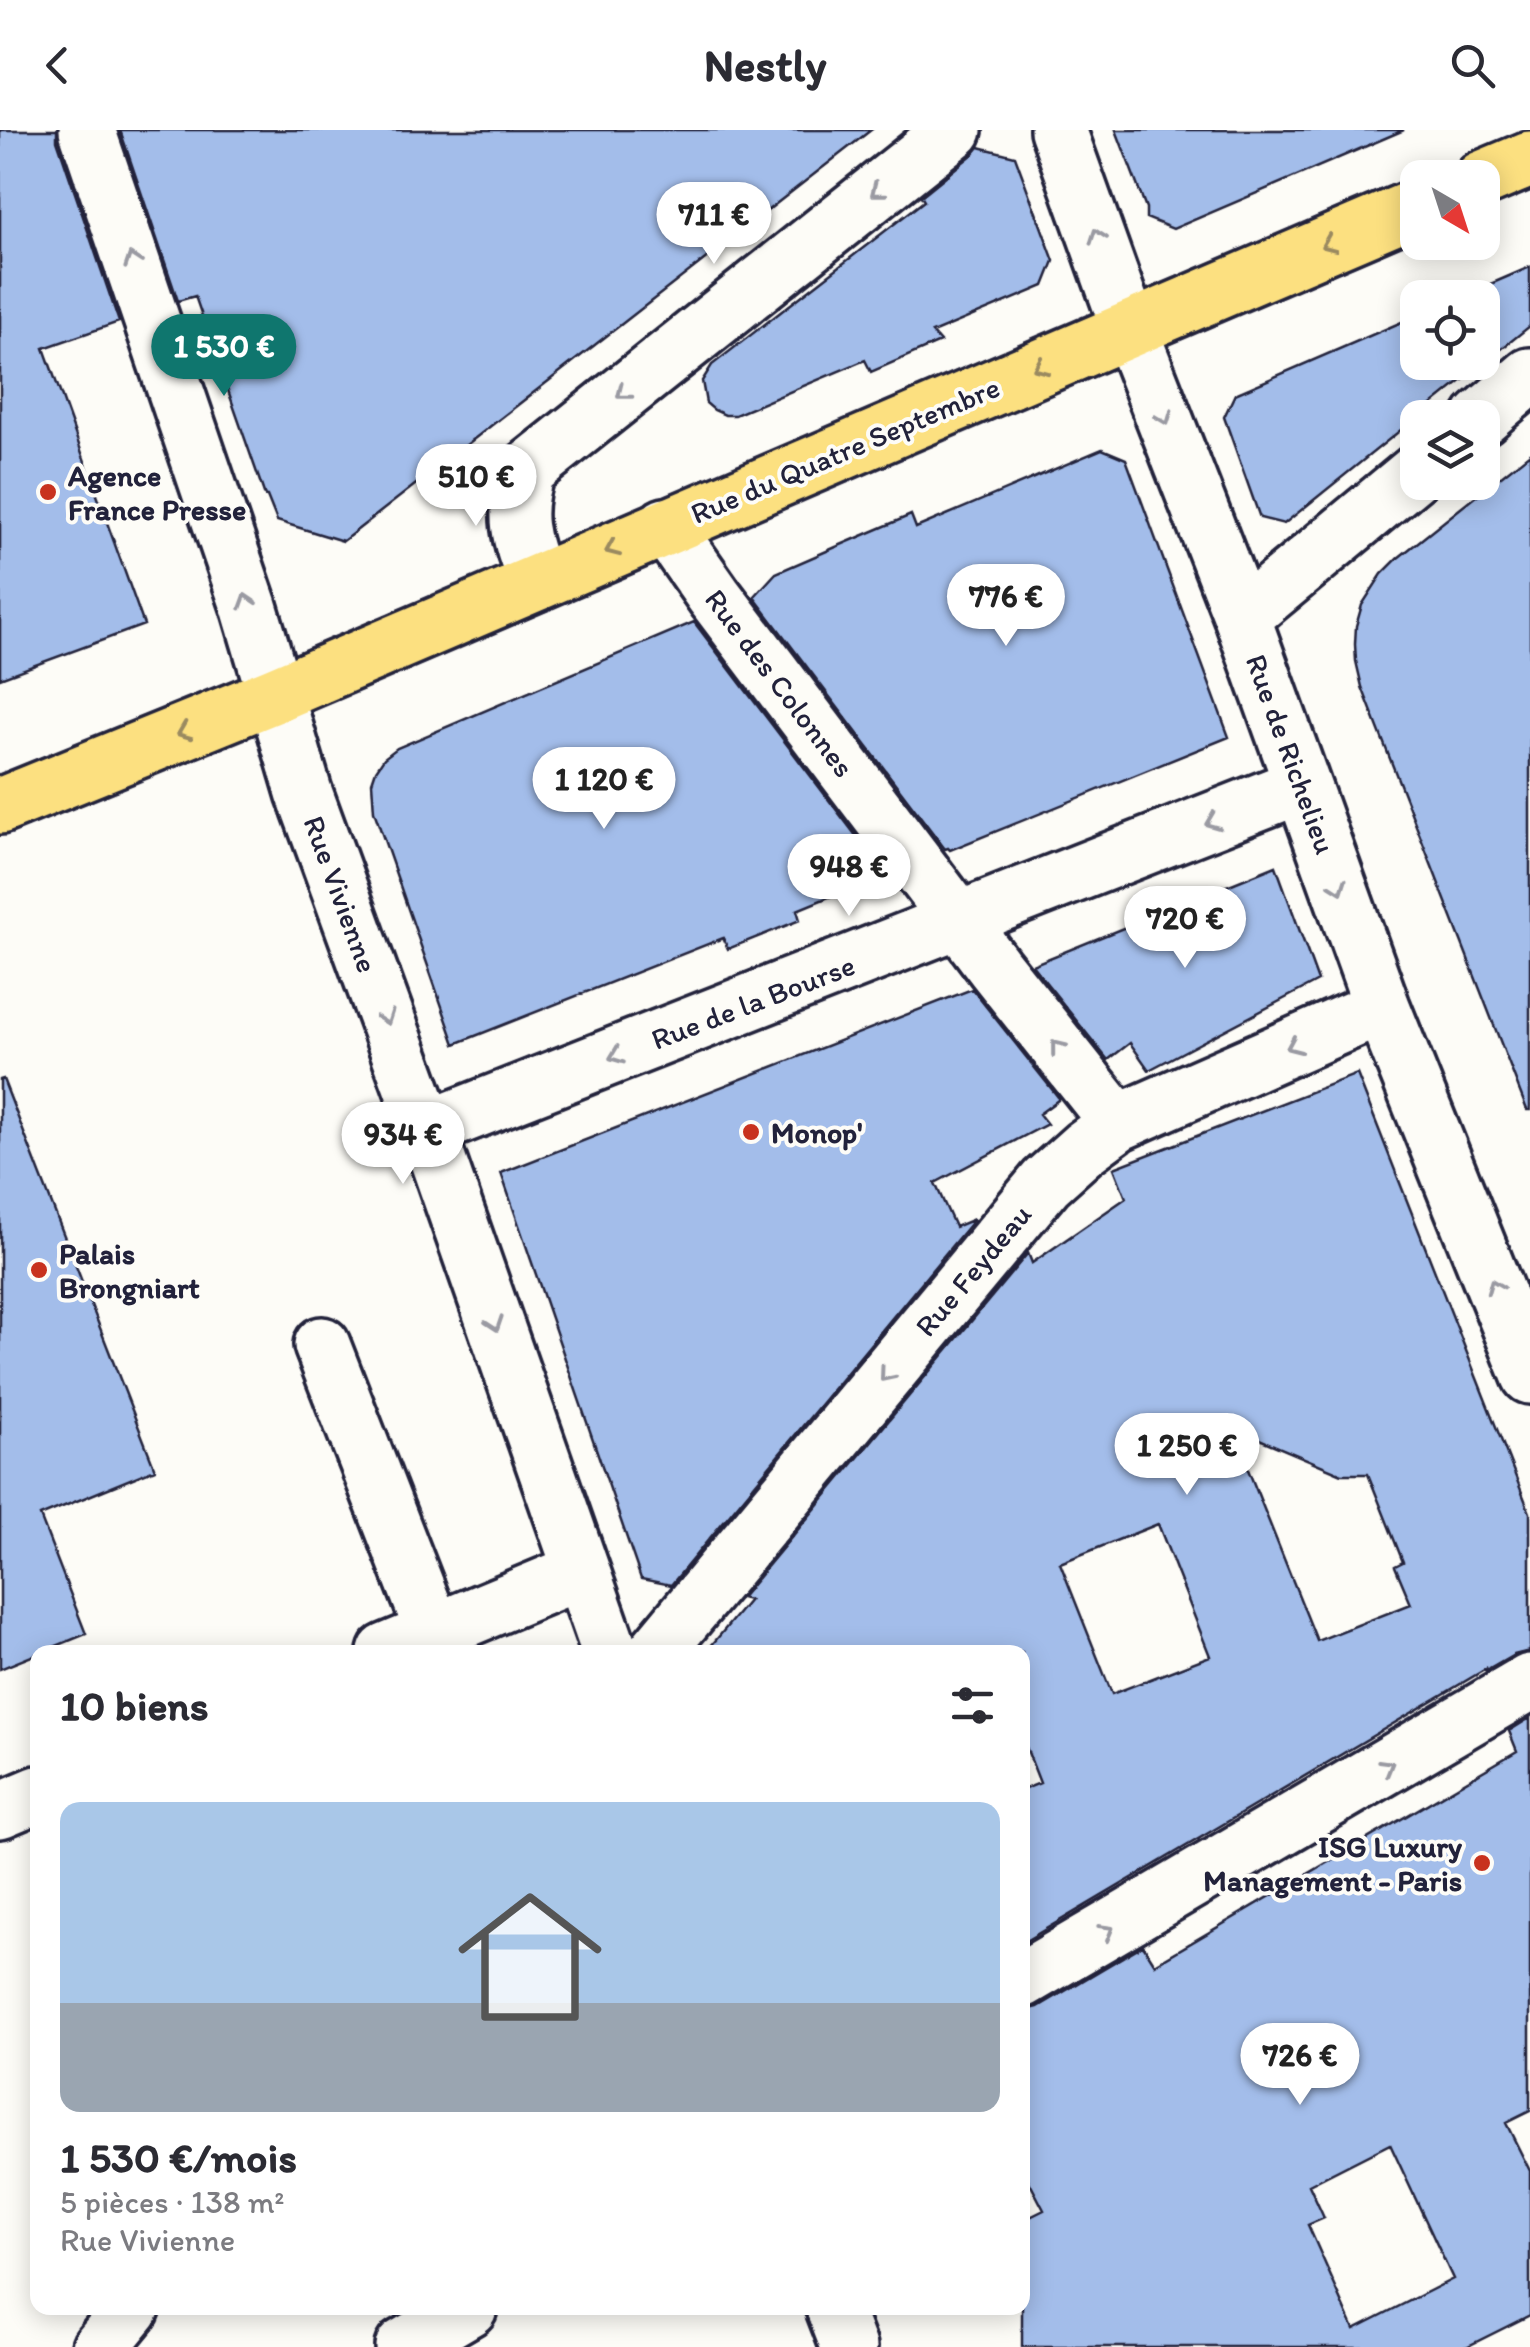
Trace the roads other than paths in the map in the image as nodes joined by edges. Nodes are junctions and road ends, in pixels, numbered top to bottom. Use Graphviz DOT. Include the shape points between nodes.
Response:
graph roads {
  1 [pos="86,130"];
  2 [pos="954,130"];
  3 [pos="1058,130"];
  4 [pos="1530,158"];
  5 [pos="1500,171"];
  6 [pos="1400,214"];
  7 [pos="1129,328"];
  8 [pos="1530,376"];
  9 [pos="1500,402"];
  10 [pos="1400,485"];
  11 [pos="665,526"];
  12 [pos="538,582"];
  13 [pos="1242,617"];
  14 [pos="274,695"];
  15 [pos="1302,785"];
  16 [pos="0,806"];
  17 [pos="959,922"];
  18 [pos="1382,1006"];
  19 [pos="1118,1122"];
  20 [pos="428,1129"];
  21 [pos="322,1345"];
  22 [pos="1530,1376"];
  23 [pos="581,1571"];
  24 [pos="410,1643"];
  25 [pos="607,1645"];
  26 [pos="662,1645"];
  27 [pos="1530,1682"];
  28 [pos="30,1797"];
  29 [pos="0,1810"];
  30 [pos="1030,1975"];
  31 [pos="126,2315"];
  32 [pos="457,2315"];
  33 [pos="837,2315"];
  34 [pos="100,2347"];
  35 [pos="403,2347"];
  36 [pos="849,2347"];
  14 -- 1 [label="street, Rue Vivienne, one-way"];
  2 -- 12 [label="street, one-way" via="527,470 519,531"];
  7 -- 3 [label="street, Rue de Richelieu, one-way"];
  4 -- 5 [label="main road"];
  6 -- 7 [label="main road, Rue du Quatre Septembre, one-way"];
  7 -- 11 [label="main road, Rue du Quatre Septembre, one-way"];
  7 -- 13 [label="street, Rue de Richelieu, one-way"];
  8 -- 9 [label="street"];
  10 -- 13 [label="street"];
  11 -- 12 [label="main road, Rue du Quatre Septembre, one-way"];
  11 -- 17 [label="street, Rue des Colonnes"];
  12 -- 14 [label="main road, Rue du Quatre Septembre"];
  13 -- 15 [label="street, Rue de Richelieu"];
  14 -- 16 [label="main road, Rue du Quatre Septembre, one-way"];
  14 -- 20 [label="street, Rue Vivienne, one-way"];
  15 -- 17 [label="street, Rue de la Bourse, one-way"];
  15 -- 18 [label="street, Rue de Richelieu, one-way"];
  19 -- 17 [label="street, Rue des Colonnes, one-way"];
  17 -- 20 [label="street, Rue de la Bourse, one-way"];
  18 -- 19 [label="street, Rue Feydeau, one-way"];
  22 -- 18 [label="street, Rue de Richelieu, one-way"];
  19 -- 26 [label="street, Rue Feydeau, one-way" via="1046,1182"];
  20 -- 23 [label="street, Rue Vivienne, one-way"];
  21 -- 24 [label="street"];
  23 -- 24 [label="street"];
  23 -- 25 [label="street, Rue Vivienne"];
  30 -- 27 [label="street, one-way"];
  28 -- 29 [label="street"];
  31 -- 34 [label="street"];
  32 -- 35 [label="street"];
  33 -- 36 [label="street"];
}
